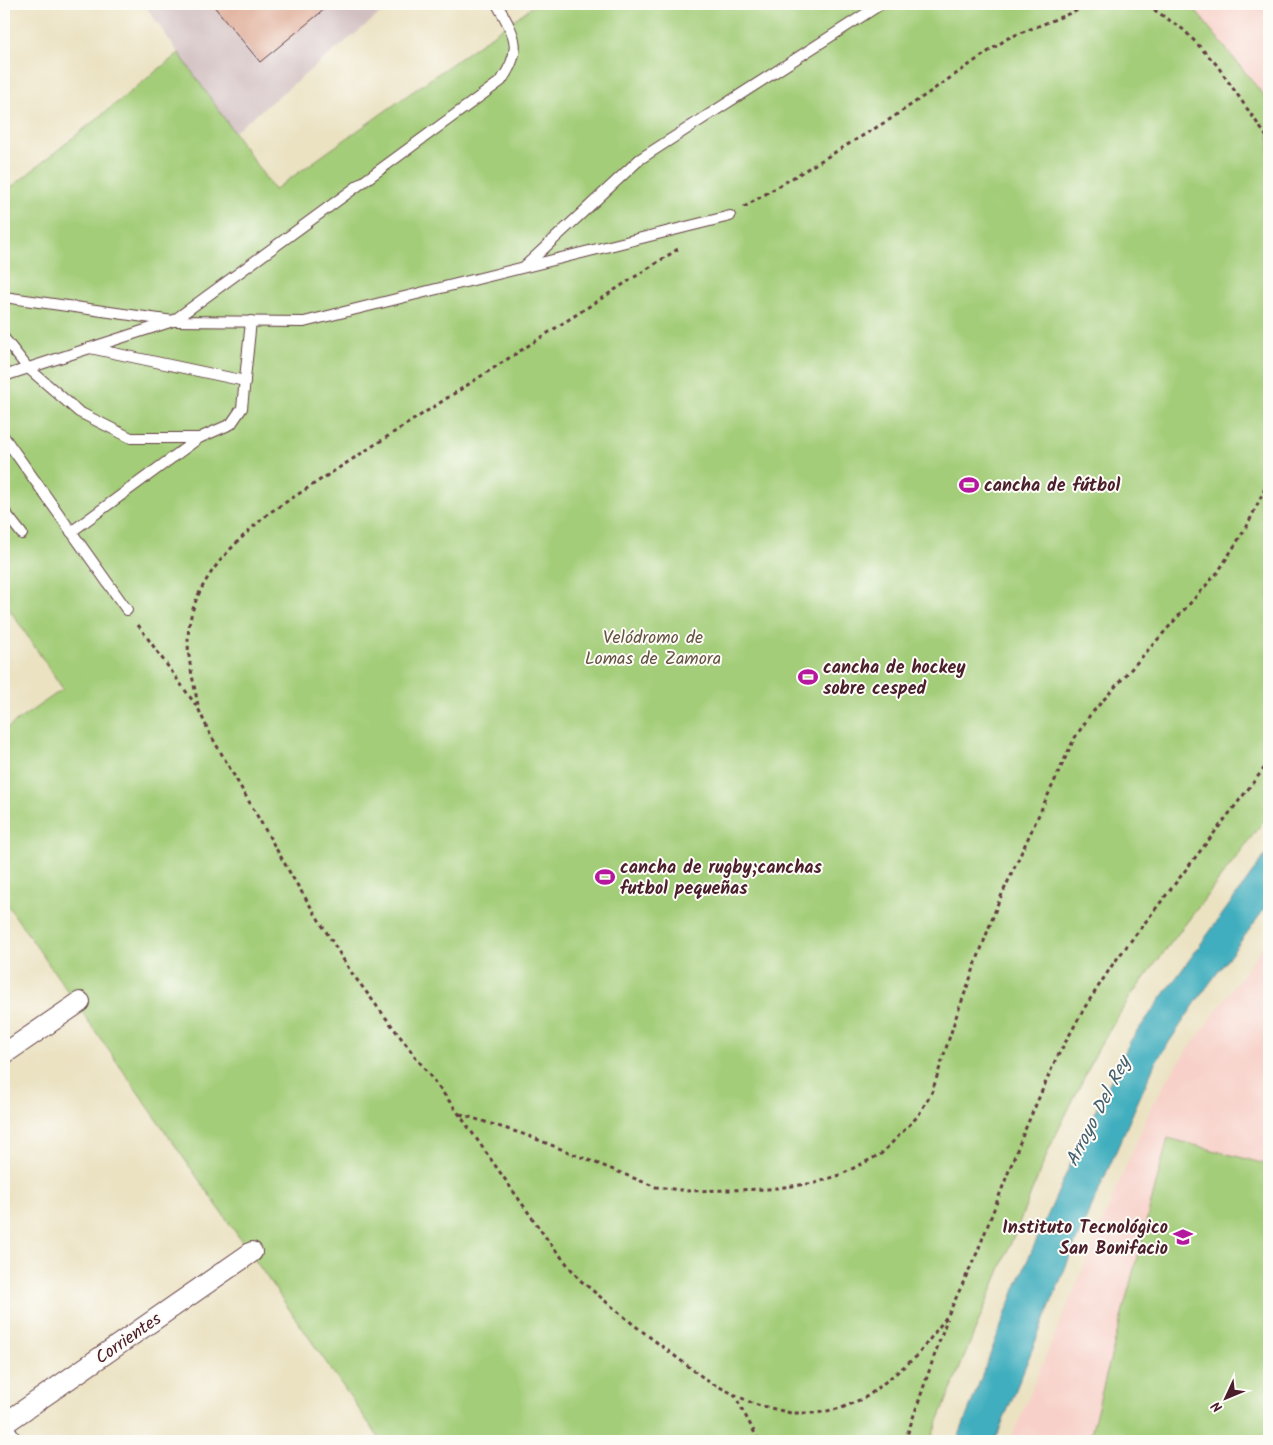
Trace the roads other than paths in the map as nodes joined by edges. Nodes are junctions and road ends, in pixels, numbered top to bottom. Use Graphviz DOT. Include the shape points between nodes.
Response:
graph roads {
  1 [pos="497,4"];
  2 [pos="881,4"];
  3 [pos="730,216"];
  4 [pos="523,268"];
  5 [pos="4,297"];
  6 [pos="173,321"];
  7 [pos="251,321"];
  8 [pos="4,338"];
  9 [pos="88,347"];
  10 [pos="27,367"];
  11 [pos="4,376"];
  12 [pos="245,381"];
  13 [pos="4,437"];
  14 [pos="199,438"];
  15 [pos="4,511"];
  16 [pos="71,532"];
  17 [pos="22,534"];
  18 [pos="127,610"];
  19 [pos="80,1002"];
  20 [pos="4,1054"];
  21 [pos="252,1252"];
  22 [pos="4,1424"];
  23 [pos="4,1430"];
  24 [pos="11,1441"];
  1 -- 6 [label="lane" via="513,32 515,53 512,64 500,81"];
  2 -- 4 [label="lane" via="640,159"];
  3 -- 4 [label="lane"];
  4 -- 7 [label="lane" via="304,322"];
  5 -- 6 [label="lane"];
  6 -- 7 [label="lane"];
  6 -- 9 [label="lane"];
  7 -- 12 [label="lane"];
  8 -- 10 [label="lane"];
  9 -- 10 [label="lane"];
  9 -- 12 [label="lane"];
  10 -- 11 [label="lane"];
  10 -- 14 [label="lane" via="79,412 131,438"];
  12 -- 14 [label="lane" via="242,408 232,424"];
  13 -- 16 [label="lane"];
  14 -- 16 [label="lane"];
  15 -- 17 [label="lane"];
  16 -- 18 [label="lane"];
  19 -- 20 [label="street"];
  21 -- 22 [label="street, Corrientes"];
  23 -- 24 [label="street"];
}
